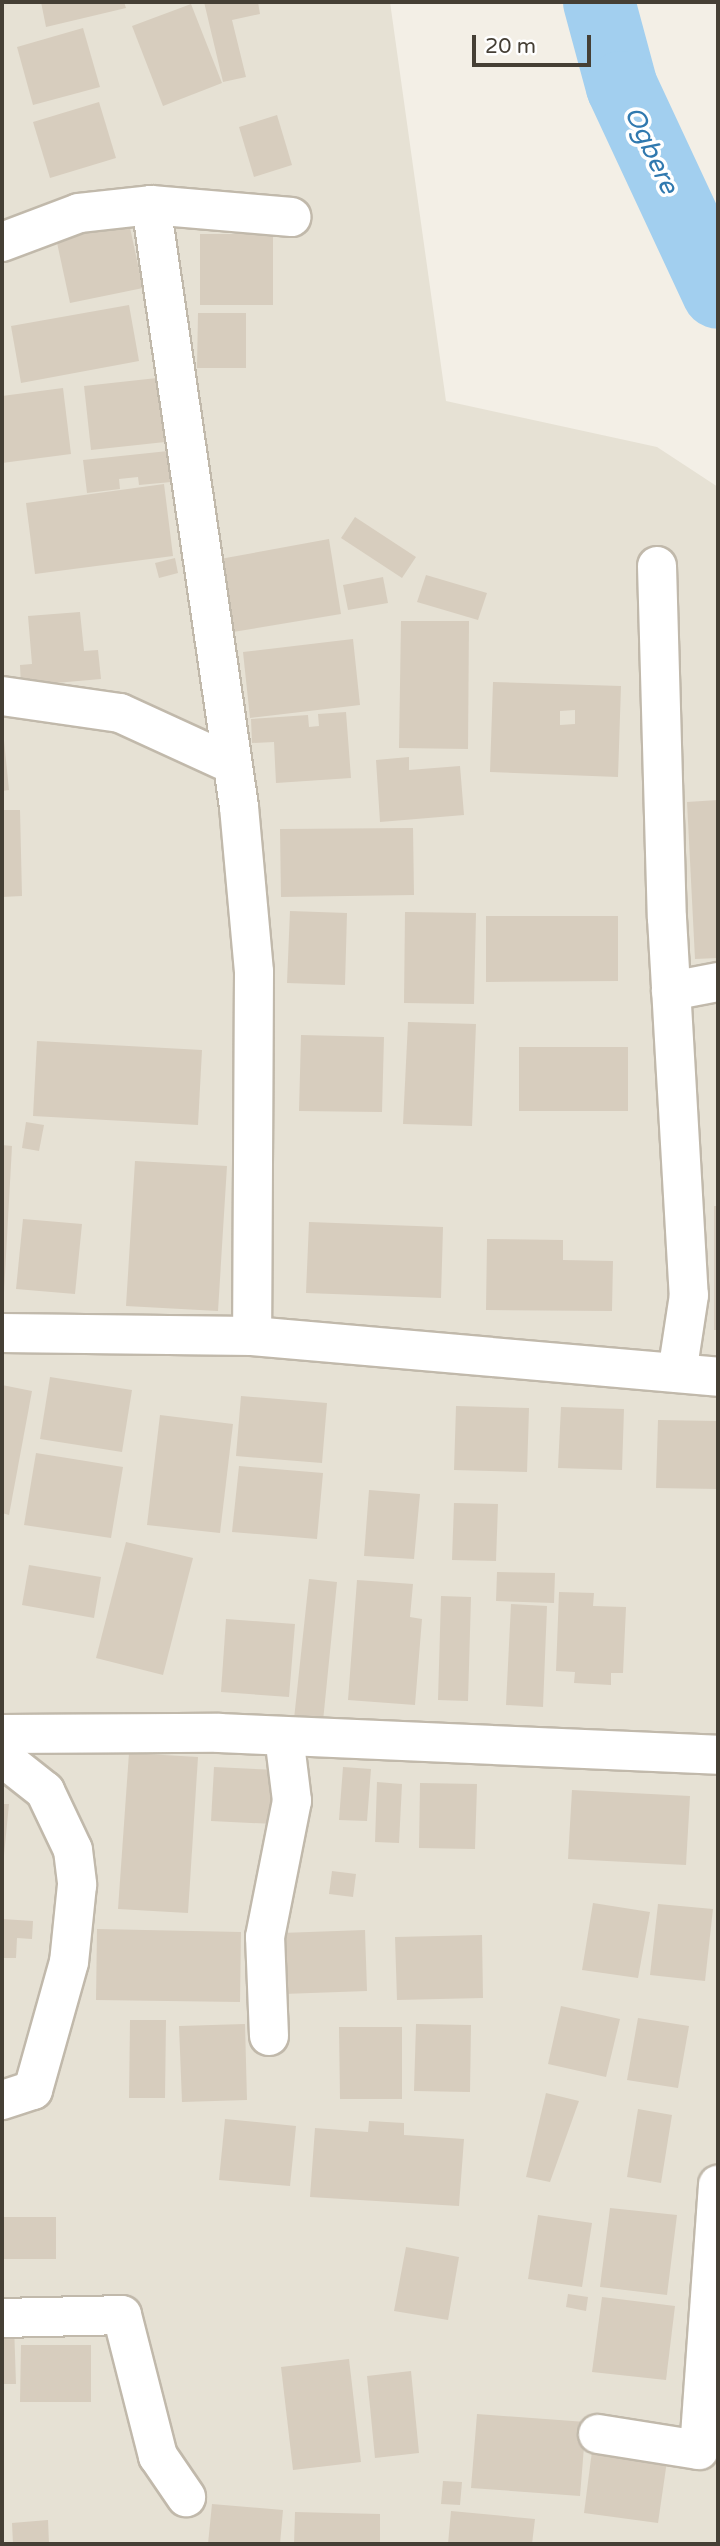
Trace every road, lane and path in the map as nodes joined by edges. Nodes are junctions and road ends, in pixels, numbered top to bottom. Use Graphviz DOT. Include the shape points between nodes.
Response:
graph roads {
  1 [pos="151,205"];
  2 [pos="291,217"];
  3 [pos="2,242"];
  4 [pos="657,566"];
  5 [pos="2,696"];
  6 [pos="229,763"];
  7 [pos="718,982"];
  8 [pos="671,991"];
  9 [pos="2,1333"];
  10 [pos="252,1336"];
  11 [pos="677,1373"];
  12 [pos="718,1377"];
  13 [pos="2,1734"];
  14 [pos="284,1736"];
  15 [pos="718,1755"];
  16 [pos="2,1756"];
  17 [pos="269,2036"];
  18 [pos="2,2100"];
  19 [pos="718,2185"];
  20 [pos="2,2318"];
  21 [pos="598,2434"];
  22 [pos="186,2497"];
  1 -- 2 [label="street"];
  1 -- 3 [label="street" via="79,213"];
  1 -- 6 [label="street"];
  4 -- 8 [label="street"];
  5 -- 6 [label="street" via="120,713"];
  6 -- 10 [label="street" via="239,807 254,972"];
  7 -- 8 [label="street"];
  8 -- 11 [label="street" via="689,1295"];
  9 -- 10 [label="street"];
  10 -- 11 [label="street"];
  11 -- 12 [label="street"];
  13 -- 14 [label="street"];
  14 -- 15 [label="street"];
  14 -- 17 [label="street" via="292,1801 265,1937"];
  16 -- 18 [label="street" via="46,1791 73,1850 77,1885 69,1962 33,2090"];
  19 -- 21 [label="street" via="699,2450"];
  20 -- 22 [label="street" via="122,2315 158,2456"];
}
